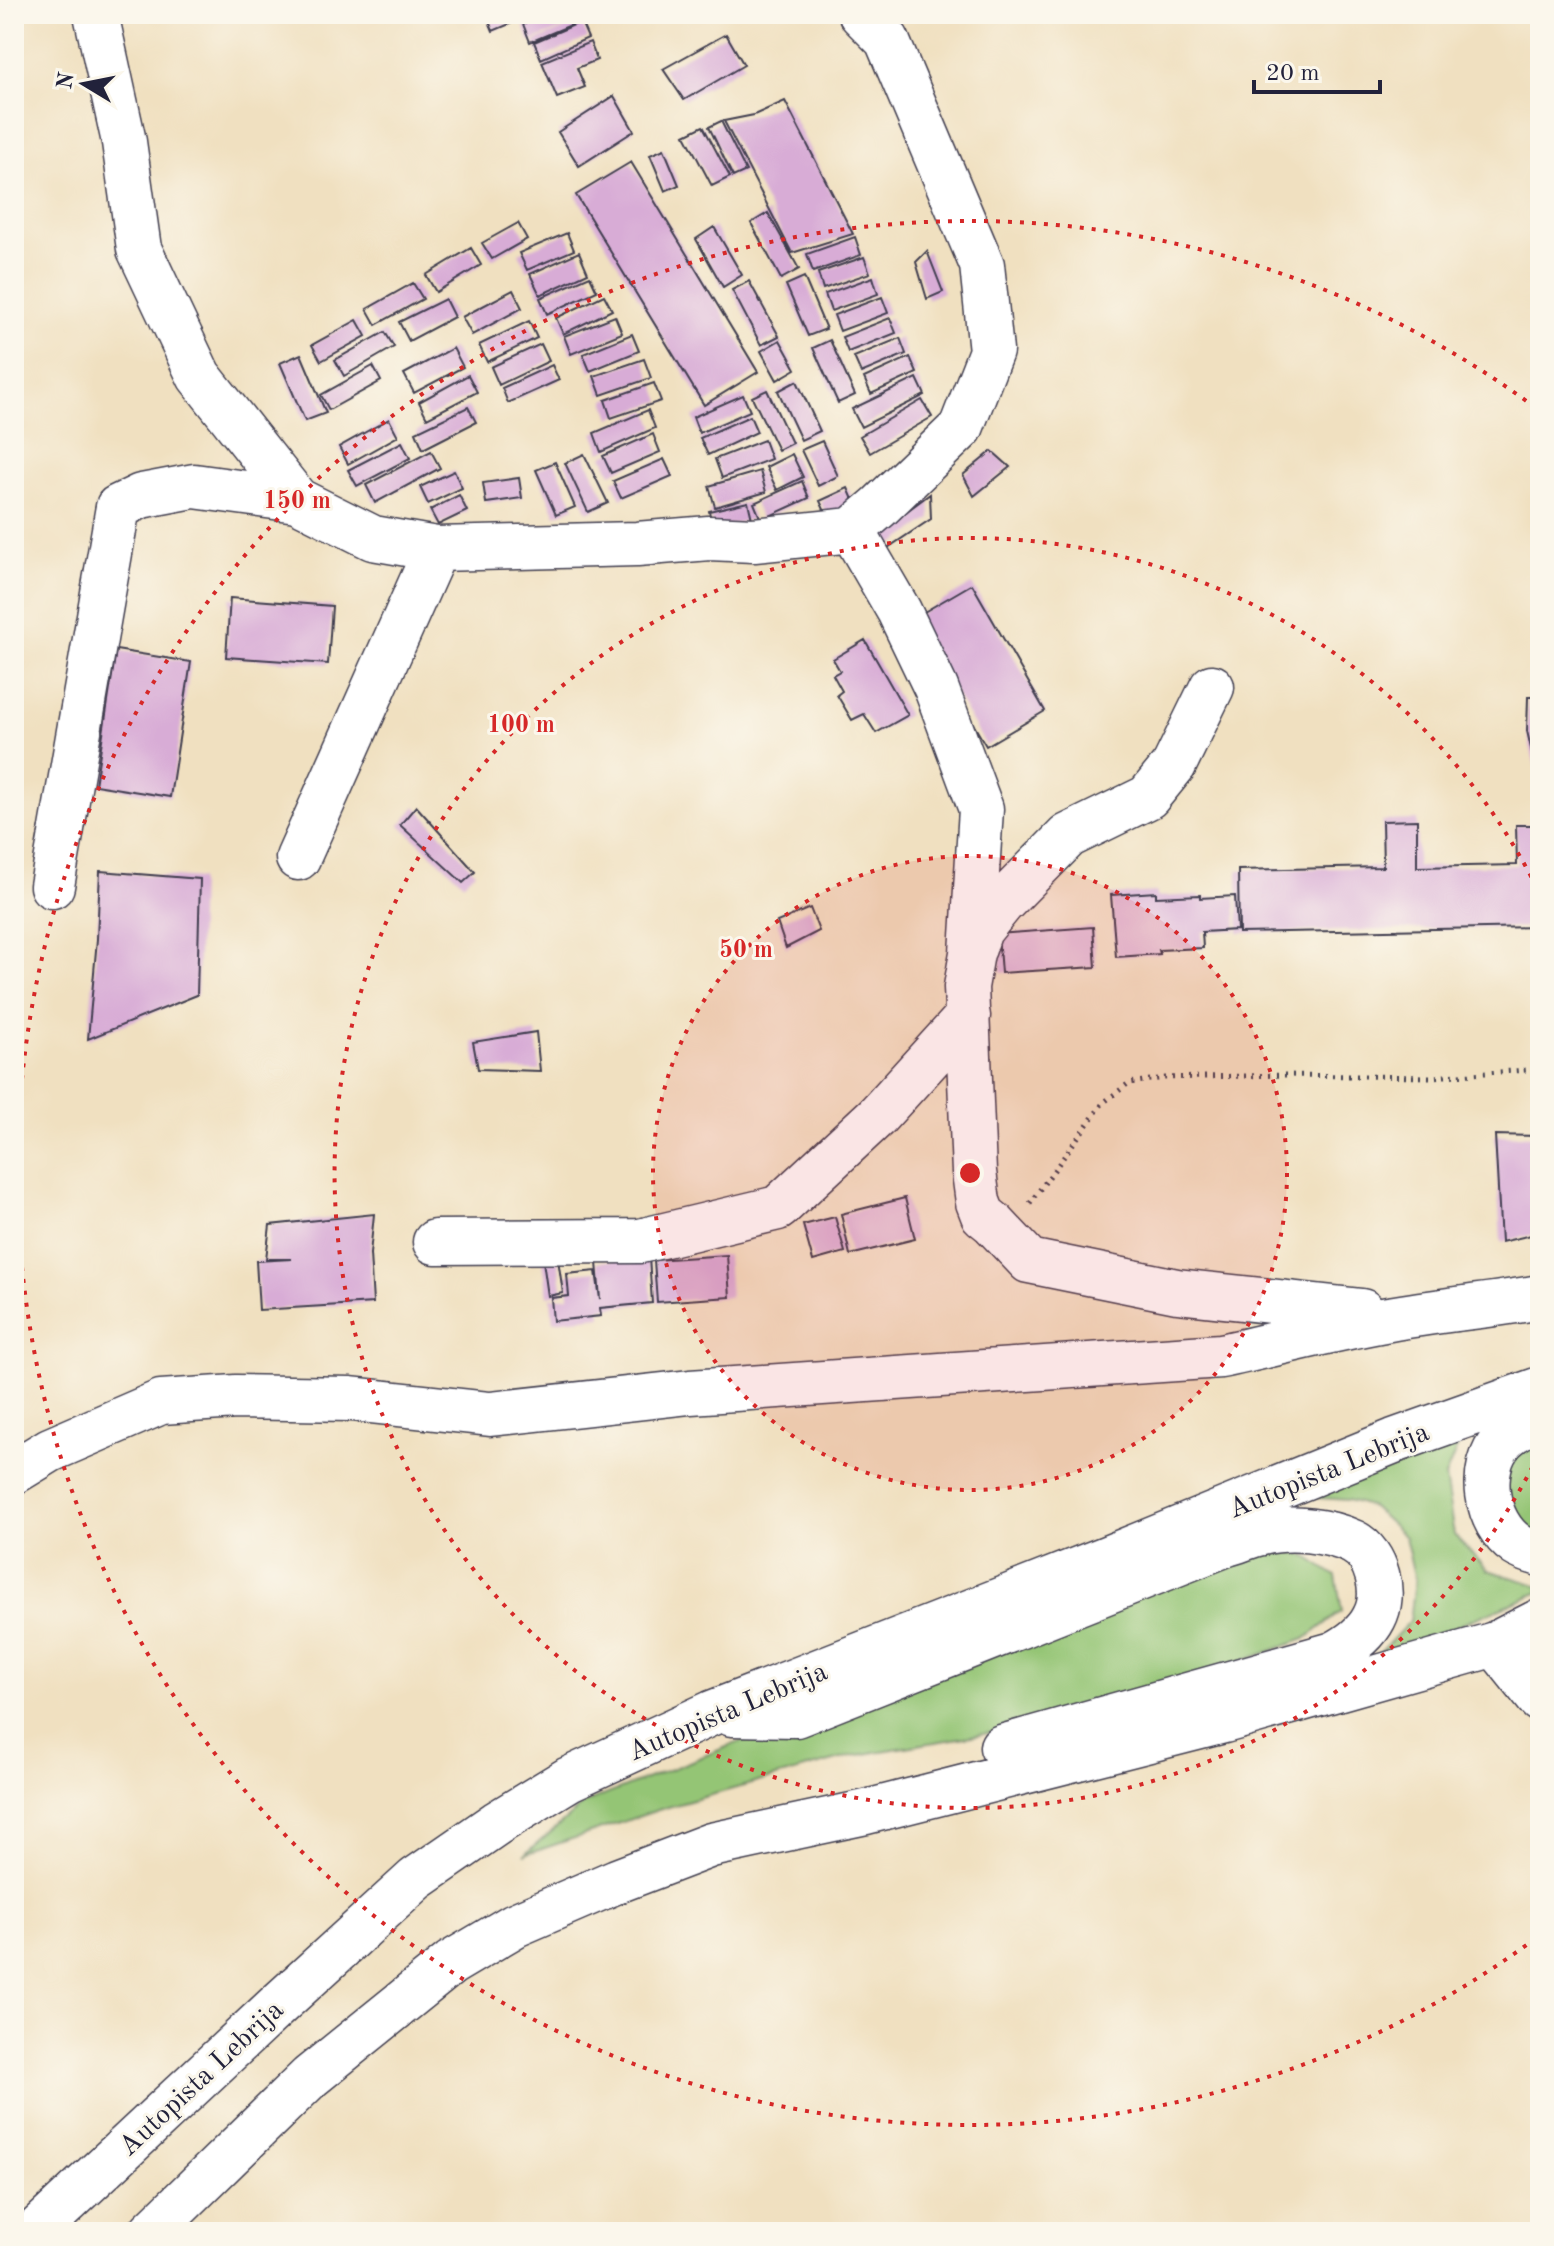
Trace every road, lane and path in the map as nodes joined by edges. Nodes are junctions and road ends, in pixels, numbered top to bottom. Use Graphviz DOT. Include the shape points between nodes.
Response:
graph roads {
  1 [pos="96,14"];
  2 [pos="861,14"];
  3 [pos="297,500"];
  4 [pos="852,530"];
  5 [pos="436,549"];
  6 [pos="1212,687"];
  7 [pos="298,858"];
  8 [pos="52,886"];
  9 [pos="972,953"];
  10 [pos="968,1016"];
  11 [pos="1540,1069"];
  12 [pos="993,1223"];
  13 [pos="435,1242"];
  14 [pos="1540,1297"];
  15 [pos="1392,1318"];
  16 [pos="1540,1389"];
  17 [pos="1540,1417"];
  18 [pos="14,1472"];
  19 [pos="1540,1554"];
  20 [pos="1540,1621"];
  21 [pos="1495,1644"];
  22 [pos="1540,1700"];
  23 [pos="712,1713"];
  24 [pos="866,1812"];
  25 [pos="35,2232"];
  26 [pos="151,2232"];
  1 -- 3 [label="main road" via="124,142 139,249 199,376"];
  2 -- 4 [label="main road" via="887,40 982,265 991,351 961,428"];
  3 -- 5 [label="main road" via="373,538"];
  3 -- 8 [label="main road" via="194,486 141,496 118,507"];
  4 -- 5 [label="main road" via="754,540"];
  4 -- 9 [label="main road" via="936,688 981,809"];
  5 -- 7 [label="main road"];
  6 -- 9 [label="main road" via="1174,765 1148,797 1068,836 1002,903 980,930"];
  9 -- 10 [label="main road"];
  10 -- 12 [label="main road" via="974,1172 978,1202"];
  10 -- 13 [label="main road" via="877,1116 778,1208 640,1241"];
  11 -- 12 [label="path" via="1431,1077 1283,1075 1129,1083 1103,1103 1021,1215"];
  12 -- 15 [label="main road" via="1029,1261 1177,1291"];
  14 -- 15 [label="main road"];
  15 -- 18 [label="main road" via="1221,1356 690,1392 490,1414 351,1399 161,1402 50,1450"];
  16 -- 23 [label="main road, Autopista Lebrija" via="1394,1441"];
  17 -- 19 [label="main road" via="1501,1442 1487,1484 1489,1502 1507,1535 1518,1546"];
  20 -- 21 [label="main road"];
  21 -- 22 [label="main road"];
  21 -- 24 [label="main road" via="1224,1721"];
  23 -- 24 [label="main road" via="796,1715 1263,1532 1297,1530 1340,1537 1356,1544 1375,1566 1380,1597 1375,1617 1350,1645 1334,1654 915,1772"];
  23 -- 25 [label="main road, Autopista Lebrija" via="569,1779 416,1879"];
  24 -- 26 [label="main road" via="711,1845 530,1919 476,1948 310,2077"];
}
